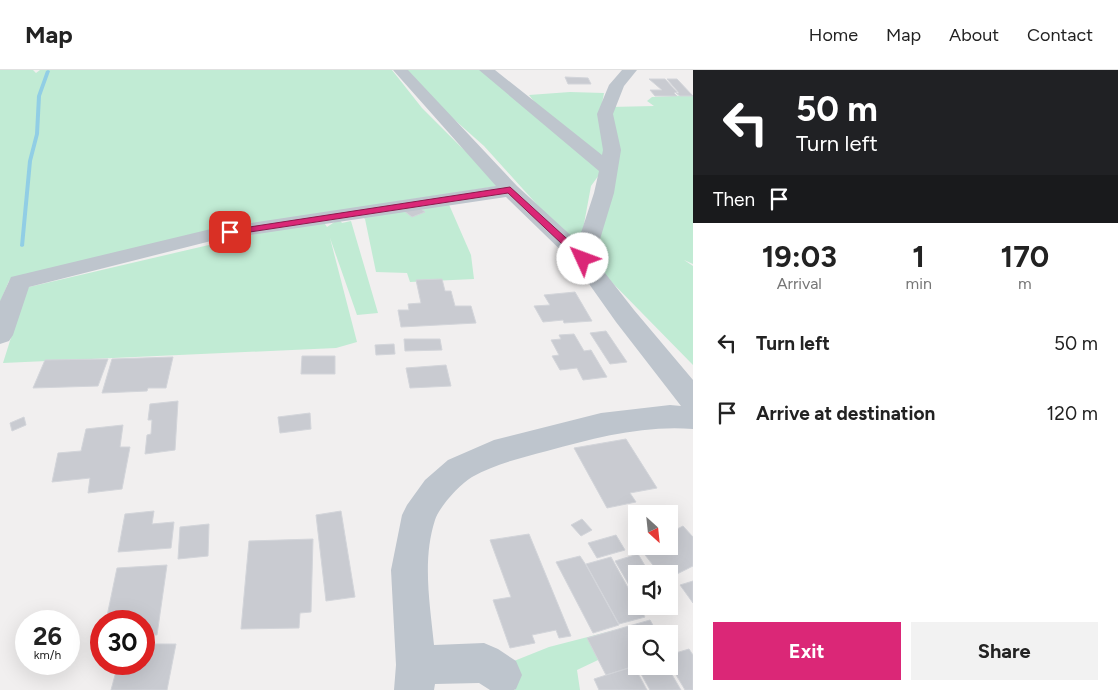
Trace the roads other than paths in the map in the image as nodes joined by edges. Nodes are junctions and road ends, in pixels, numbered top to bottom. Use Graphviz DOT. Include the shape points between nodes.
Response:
graph roads {
  1 [pos="400,70"];
  2 [pos="486,70"];
  3 [pos="630,70"];
  4 [pos="608,168"];
  5 [pos="510,190"];
  6 [pos="583,259"];
  7 [pos="0,335"];
  8 [pos="693,400"];
  9 [pos="693,418"];
  10 [pos="502,675"];
  11 [pos="415,677"];
  1 -- 5 [label="street"];
  2 -- 4 [label="street"];
  3 -- 4 [label="street" via="617,85 605,114 612,150"];
  4 -- 6 [label="street" via="604,193"];
  5 -- 6 [label="street"];
  5 -- 7 [label="street" via="211,235 19,282"];
  6 -- 8 [label="street"];
  9 -- 11 [label="street" via="670,416 577,430 494,453 459,470 436,490 419,515 409,570"];
  10 -- 11 [label="street" via="484,663"];
}
